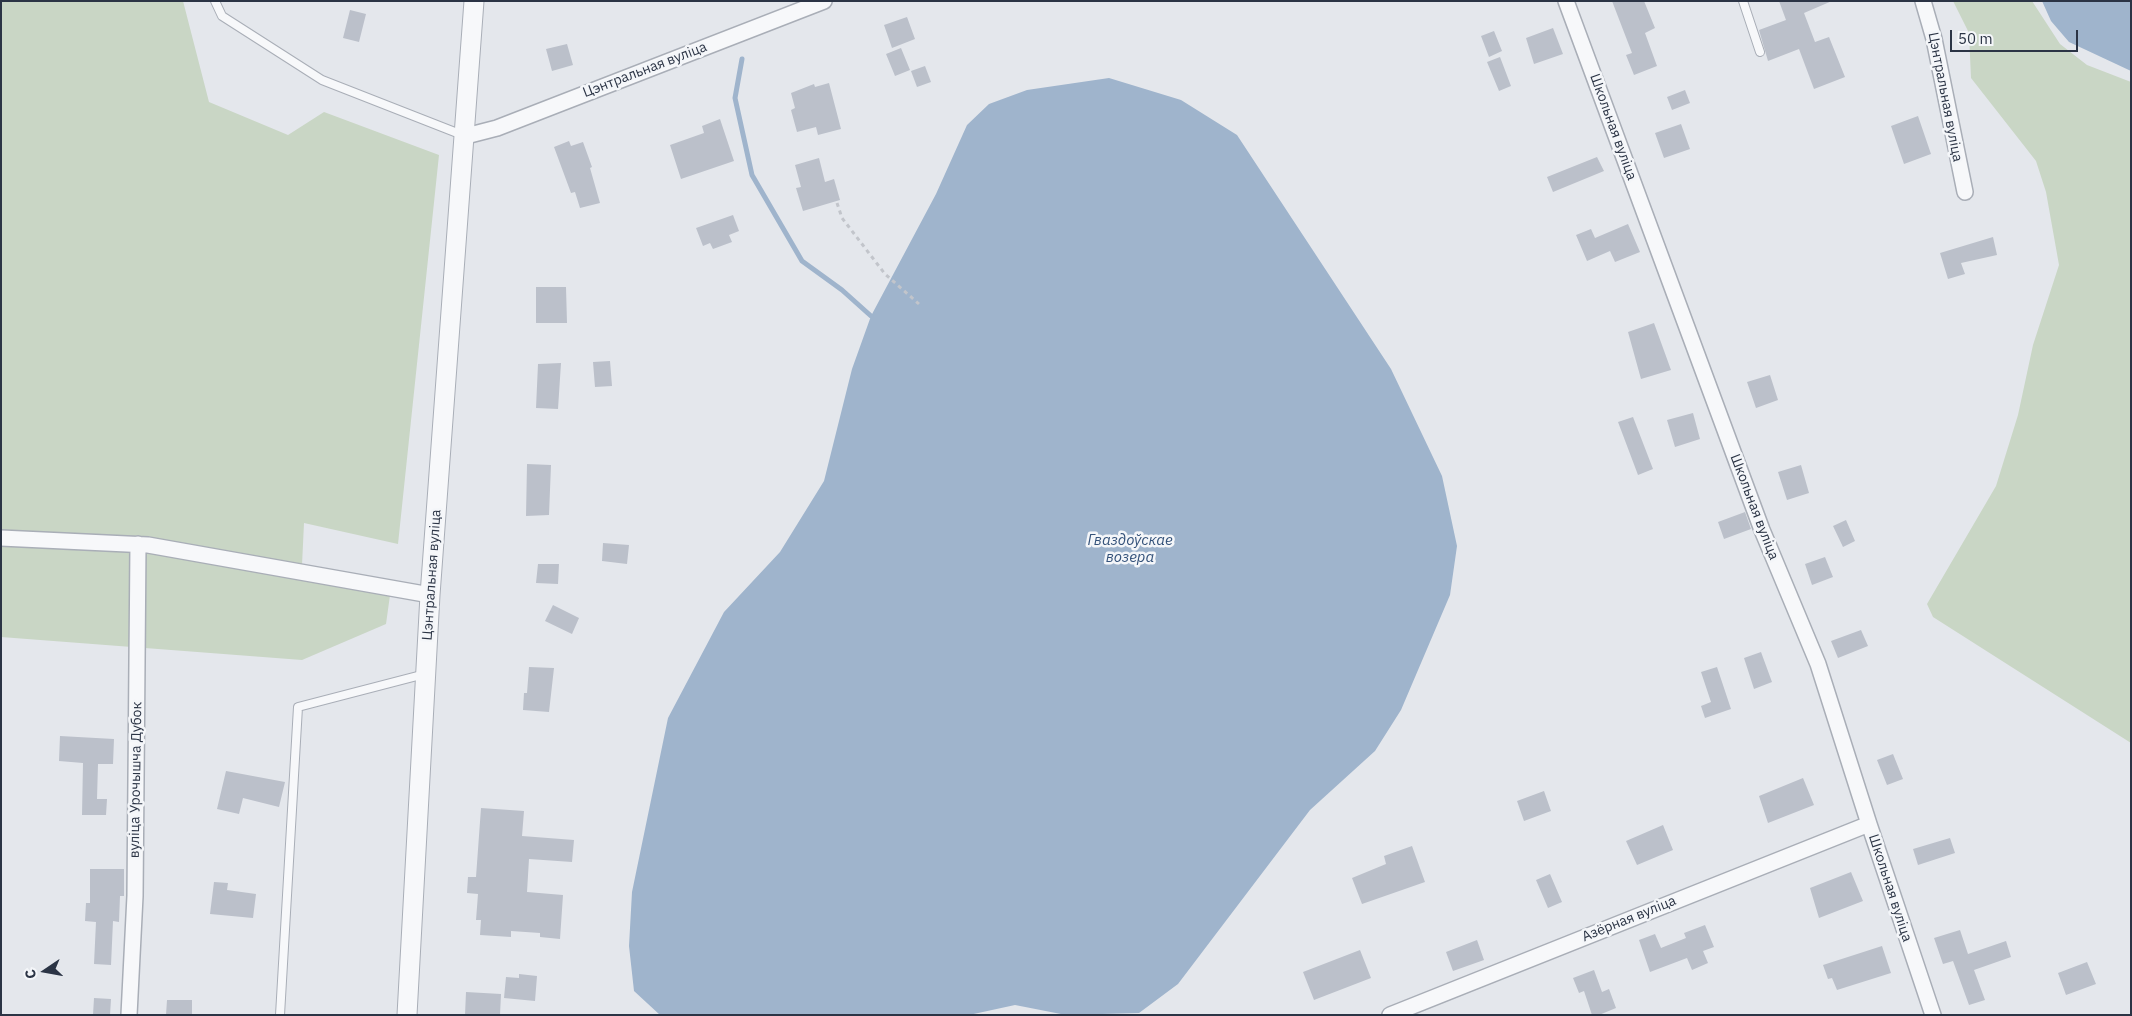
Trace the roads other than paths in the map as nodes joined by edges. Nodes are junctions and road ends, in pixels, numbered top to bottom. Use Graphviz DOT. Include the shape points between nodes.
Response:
graph roads {
  1 [pos="215,1"];
  2 [pos="474,1"];
  3 [pos="824,1"];
  4 [pos="1566,1"];
  5 [pos="1743,1"];
  6 [pos="1923,1"];
  7 [pos="1760,52"];
  8 [pos="466,136"];
  9 [pos="1965,192"];
  10 [pos="1,538"];
  11 [pos="138,544"];
  12 [pos="430,595"];
  13 [pos="425,674"];
  14 [pos="1869,824"];
  15 [pos="129,1015"];
  16 [pos="280,1015"];
  17 [pos="407,1015"];
  18 [pos="1390,1015"];
  19 [pos="1934,1015"];
  1 -- 8 [label="lane" via="222,16 322,80"];
  2 -- 8 [label="street, Цэнтральная вуліца"];
  3 -- 8 [label="street, Цэнтральная вуліца" via="497,128"];
  4 -- 14 [label="street, Школьная вуліца" via="1762,530 1818,664"];
  5 -- 7 [label="lane"];
  6 -- 9 [label="street, Цэнтральная вуліца" via="1934,38"];
  8 -- 12 [label="street, Цэнтральная вуліца"];
  10 -- 11 [label="street"];
  11 -- 12 [label="street"];
  11 -- 15 [label="street, вуліца Урочышча Дубок" via="135,896"];
  12 -- 13 [label="street, Цэнтральная вуліца"];
  13 -- 16 [label="lane" via="298,707"];
  13 -- 17 [label="street, Цэнтральная вуліца"];
  14 -- 18 [label="street, Азёрная вуліца"];
  14 -- 19 [label="street, Школьная вуліца"];
}
